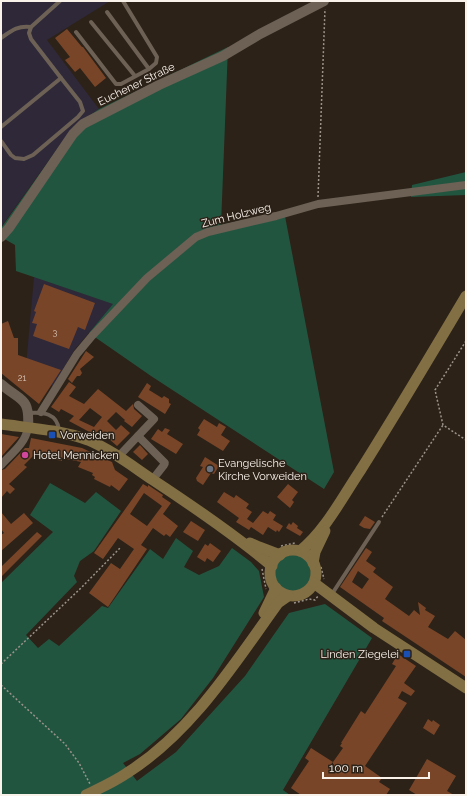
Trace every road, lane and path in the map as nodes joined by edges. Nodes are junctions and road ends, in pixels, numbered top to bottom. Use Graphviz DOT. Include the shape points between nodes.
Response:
graph roads {
  1 [pos="60,1"];
  2 [pos="123,1"];
  3 [pos="325,5"];
  4 [pos="107,12"];
  5 [pos="91,22"];
  6 [pos="31,27"];
  7 [pos="76,32"];
  8 [pos="1,38"];
  9 [pos="149,69"];
  10 [pos="135,76"];
  11 [pos="61,78"];
  12 [pos="1,127"];
  13 [pos="1,141"];
  14 [pos="466,185"];
  15 [pos="318,204"];
  16 [pos="1,237"];
  17 [pos="466,296"];
  18 [pos="466,341"];
  19 [pos="1,384"];
  20 [pos="138,405"];
  21 [pos="41,412"];
  22 [pos="29,413"];
  23 [pos="1,424"];
  24 [pos="443,425"];
  25 [pos="28,428"];
  26 [pos="59,433"];
  27 [pos="138,436"];
  28 [pos="466,440"];
  29 [pos="119,456"];
  30 [pos="1,464"];
  31 [pos="153,479"];
  32 [pos="334,512"];
  33 [pos="379,522"];
  34 [pos="217,523"];
  35 [pos="120,548"];
  36 [pos="300,551"];
  37 [pos="280,555"];
  38 [pos="314,563"];
  39 [pos="272,566"];
  40 [pos="276,588"];
  41 [pos="313,590"];
  42 [pos="331,596"];
  43 [pos="289,600"];
  44 [pos="374,628"];
  45 [pos="240,656"];
  46 [pos="1,664"];
  47 [pos="1,685"];
  48 [pos="466,688"];
  49 [pos="88,780"];
  50 [pos="86,795"];
  1 -- 6 [label="lane"];
  2 -- 9 [label="lane" via="157,57 156,63"];
  3 -- 15 [label="path"];
  3 -- 16 [label="street, Euchener Straße" via="260,34 223,56 83,124 73,134"];
  4 -- 9 [label="lane"];
  5 -- 10 [label="lane"];
  6 -- 8 [label="lane" via="15,28"];
  6 -- 11 [label="lane" via="31,39"];
  7 -- 10 [label="lane" via="116,84"];
  9 -- 10 [label="lane"];
  11 -- 12 [label="lane"];
  11 -- 13 [label="lane" via="80,102 83,111 78,117 33,155 24,159 11,155"];
  14 -- 15 [label="street, Zum Holzweg"];
  15 -- 21 [label="street, Zum Holzweg" via="196,237 148,278 92,336 77,354"];
  17 -- 32 [label="main road"];
  18 -- 24 [label="path" via="435,390"];
  19 -- 22 [label="street" via="24,401"];
  20 -- 27 [label="street" via="154,420"];
  21 -- 22 [label="lane"];
  21 -- 26 [label="lane" via="54,418 59,425"];
  22 -- 25 [label="street"];
  23 -- 25 [label="main road"];
  24 -- 28 [label="path"];
  24 -- 33 [label="path"];
  25 -- 26 [label="main road"];
  25 -- 30 [label="street" via="22,443"];
  26 -- 29 [label="main road" via="89,441"];
  27 -- 29 [label="street"];
  27 -- 31 [label="street" via="165,463"];
  29 -- 31 [label="main road"];
  31 -- 34 [label="main road"];
  32 -- 36 [label="main road" via="310,543"];
  32 -- 38 [label="main road" via="315,552"];
  33 -- 42 [label="lane"];
  34 -- 37 [label="main road" via="259,548"];
  34 -- 39 [label="main road"];
  35 -- 46 [label="path"];
  36 -- 37 [label="main road" via="293,550"];
  36 -- 38 [label="main road"];
  37 -- 39 [label="main road"];
  38 -- 41 [label="main road" via="316,577"];
  39 -- 40 [label="main road" via="271,578"];
  40 -- 43 [label="main road"];
  40 -- 45 [label="main road"];
  41 -- 42 [label="main road"];
  41 -- 43 [label="main road"];
  41 -- 43 [label="path" via="315,600"];
  41 -- 44 [label="main road"];
  42 -- 44 [label="main road"];
  43 -- 45 [label="main road" via="278,603"];
  44 -- 48 [label="main road"];
  45 -- 50 [label="main road" via="202,706 163,746 128,773"];
  47 -- 49 [label="path" via="65,744"];
}
